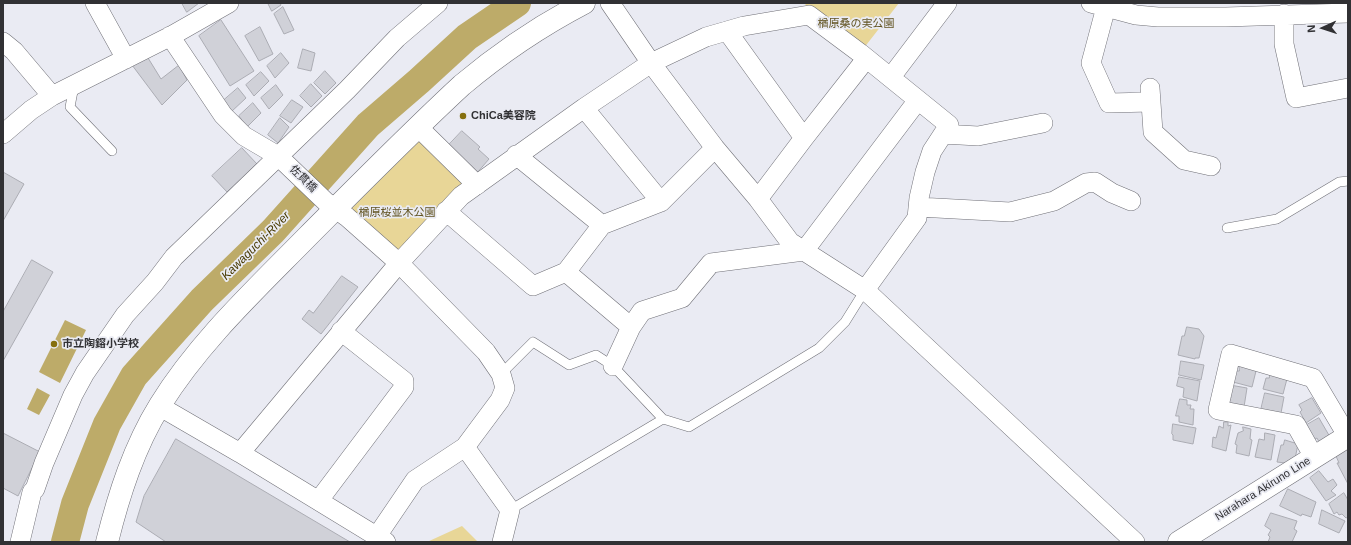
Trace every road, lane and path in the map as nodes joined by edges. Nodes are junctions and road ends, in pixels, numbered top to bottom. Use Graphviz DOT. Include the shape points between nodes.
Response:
graph roads {
  1 [pos="95,3"];
  2 [pos="229,3"];
  3 [pos="438,3"];
  4 [pos="584,3"];
  5 [pos="610,3"];
  6 [pos="947,3"];
  7 [pos="1099,5"];
  8 [pos="1158,10"];
  9 [pos="1348,13"];
  10 [pos="1284,14"];
  11 [pos="727,31"];
  12 [pos="170,36"];
  13 [pos="3,42"];
  14 [pos="126,59"];
  15 [pos="866,59"];
  16 [pos="651,62"];
  17 [pos="890,77"];
  18 [pos="74,84"];
  19 [pos="1348,88"];
  20 [pos="52,96"];
  21 [pos="918,100"];
  22 [pos="584,108"];
  23 [pos="1043,123"];
  24 [pos="418,128"];
  25 [pos="3,134"];
  26 [pos="943,134"];
  27 [pos="804,138"];
  28 [pos="715,148"];
  29 [pos="112,151"];
  30 [pos="516,155"];
  31 [pos="280,158"];
  32 [pos="1211,166"];
  33 [pos="1348,181"];
  34 [pos="477,185"];
  35 [pos="758,199"];
  36 [pos="1131,201"];
  37 [pos="661,202"];
  38 [pos="329,204"];
  39 [pos="918,207"];
  40 [pos="446,211"];
  41 [pos="602,225"];
  42 [pos="1227,228"];
  43 [pos="804,250"];
  44 [pos="399,264"];
  45 [pos="566,272"];
  46 [pos="865,290"];
  47 [pos="631,327"];
  48 [pos="342,331"];
  49 [pos="614,366"];
  50 [pos="501,374"];
  51 [pos="159,406"];
  52 [pos="663,419"];
  53 [pos="1348,437"];
  54 [pos="465,447"];
  55 [pos="240,453"];
  56 [pos="1314,457"];
  57 [pos="319,500"];
  58 [pos="510,510"];
  59 [pos="381,539"];
  60 [pos="20,542"];
  61 [pos="107,542"];
  62 [pos="502,542"];
  63 [pos="1135,542"];
  64 [pos="1179,542"];
  1 -- 14 [label="street"];
  2 -- 12 [label="street"];
  3 -- 31 [label="street" via="393,43"];
  4 -- 24 [label="street" via="496,57 462,85"];
  5 -- 16 [label="street"];
  6 -- 17 [label="street"];
  7 -- 8 [label="street" via="1136,15"];
  7 -- 32 [label="street" via="1091,63 1109,103 1151,95 1153,132 1184,160"];
  8 -- 10 [label="street" via="1226,17"];
  9 -- 10 [label="street"];
  10 -- 19 [label="street" via="1284,44 1296,98"];
  11 -- 15 [label="street" via="809,15"];
  11 -- 16 [label="street" via="706,37"];
  11 -- 27 [label="street"];
  12 -- 14 [label="street"];
  12 -- 31 [label="street, 佐貫橋" via="223,115 244,136"];
  13 -- 20 [label="street" via="14,51"];
  14 -- 18 [label="street"];
  15 -- 17 [label="street"];
  15 -- 27 [label="street"];
  16 -- 22 [label="street"];
  16 -- 28 [label="street"];
  17 -- 21 [label="street"];
  18 -- 20 [label="street"];
  18 -- 29 [label="lane" via="70,106"];
  20 -- 25 [label="street"];
  21 -- 26 [label="street" via="949,125"];
  21 -- 43 [label="street"];
  22 -- 30 [label="street"];
  22 -- 37 [label="street"];
  23 -- 26 [label="street" via="978,136"];
  24 -- 34 [label="street"];
  24 -- 38 [label="street"];
  26 -- 39 [label="street" via="932,151"];
  27 -- 35 [label="street"];
  28 -- 35 [label="street"];
  28 -- 37 [label="street"];
  30 -- 34 [label="street"];
  30 -- 41 [label="street"];
  31 -- 38 [label="street, 佐貫橋"];
  31 -- 60 [label="street" via="174,257 125,315 85,373 73,395 32,492"];
  33 -- 42 [label="lane" via="1339,182 1278,219"];
  34 -- 40 [label="street"];
  35 -- 43 [label="street" via="790,242"];
  36 -- 39 [label="street" via="1112,194 1095,182 1086,183 1054,201 1010,212"];
  37 -- 41 [label="street"];
  38 -- 44 [label="street, 佐貫橋"];
  38 -- 51 [label="street" via="200,350"];
  39 -- 46 [label="street" via="917,218"];
  40 -- 44 [label="street"];
  40 -- 45 [label="street" via="533,286"];
  41 -- 45 [label="street"];
  43 -- 46 [label="street"];
  43 -- 47 [label="street" via="711,263 682,298 642,311"];
  44 -- 48 [label="street"];
  44 -- 50 [label="street, 佐貫橋" via="486,352"];
  45 -- 47 [label="street"];
  46 -- 52 [label="lane" via="845,322 819,348 689,427"];
  46 -- 63 [label="street"];
  47 -- 49 [label="street"];
  48 -- 55 [label="street"];
  48 -- 57 [label="street" via="404,381 404,387"];
  49 -- 50 [label="lane" via="596,355 569,365 533,342"];
  49 -- 52 [label="lane"];
  50 -- 54 [label="street" via="505,388 500,400"];
  51 -- 55 [label="street"];
  51 -- 61 [label="street" via="132,459"];
  52 -- 58 [label="lane"];
  53 -- 56 [label="street, Narahara Akiruno Line"];
  53 -- 56 [label="street" via="1313,378 1230,354 1218,410 1296,425"];
  54 -- 58 [label="street"];
  54 -- 59 [label="street" via="415,480"];
  55 -- 57 [label="street"];
  56 -- 64 [label="street, Narahara Akiruno Line"];
  57 -- 59 [label="street"];
  58 -- 62 [label="street"];
}
